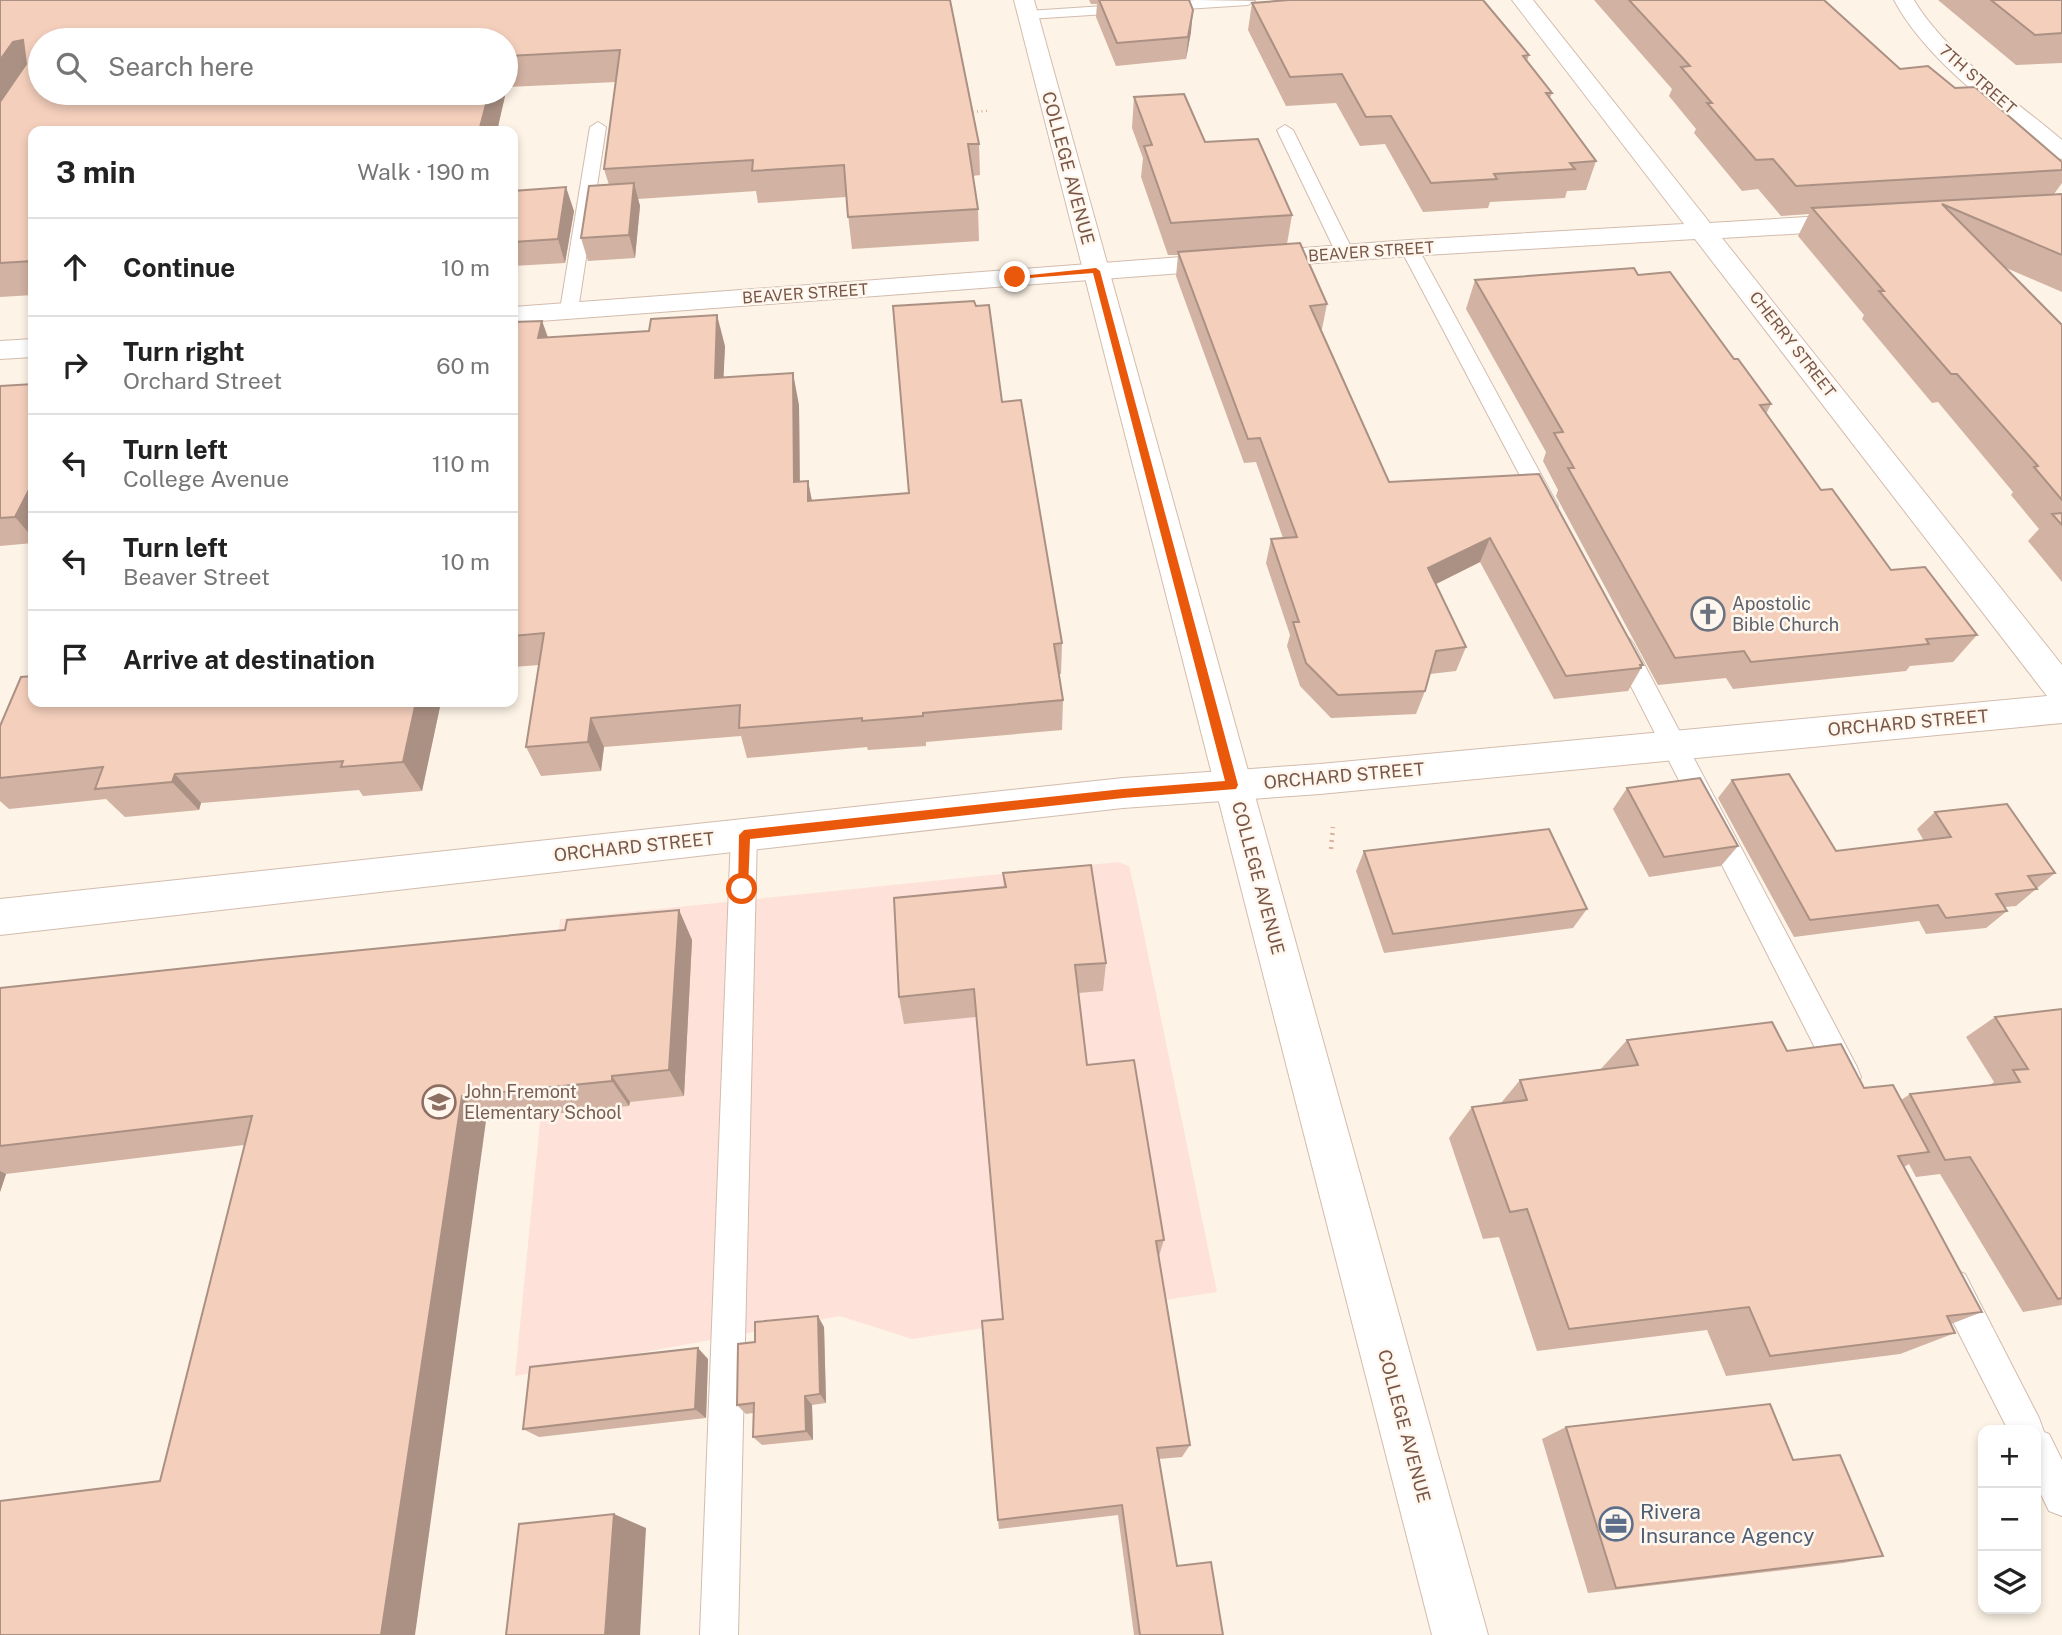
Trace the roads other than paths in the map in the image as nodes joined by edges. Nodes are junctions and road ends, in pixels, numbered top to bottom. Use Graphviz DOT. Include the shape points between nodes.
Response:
graph roads {
  1 [pos="1522,0"];
  2 [pos="1904,0"];
  3 [pos="1248,1"];
  4 [pos="1026,7"];
  5 [pos="598,127"];
  6 [pos="1285,130"];
  7 [pos="2062,152"];
  8 [pos="1881,220"];
  9 [pos="1705,231"];
  10 [pos="1409,248"];
  11 [pos="1345,253"];
  12 [pos="1096,271"];
  13 [pos="569,310"];
  14 [pos="518,315"];
  15 [pos="28,348"];
  16 [pos="0,350"];
  17 [pos="1559,528"];
  18 [pos="1611,625"];
  19 [pos="2062,690"];
  20 [pos="2062,709"];
  21 [pos="1675,745"];
  22 [pos="1232,785"];
  23 [pos="744,835"];
  24 [pos="0,916"];
  25 [pos="1856,1098"];
  26 [pos="1938,1258"];
  27 [pos="2024,1425"];
  28 [pos="2041,1457"];
  29 [pos="2062,1498"];
  30 [pos="719,1635"];
  31 [pos="1460,1635"];
  1 -- 9 [label="street, CHERRY STREET"];
  2 -- 7 [label="street, 7TH STREET" via="1907,12 1929,36"];
  3 -- 4 [label="lane"];
  4 -- 12 [label="street, COLLEGE AVENUE"];
  5 -- 13 [label="lane"];
  6 -- 11 [label="lane"];
  8 -- 9 [label="street, BEAVER STREET"];
  9 -- 10 [label="street, BEAVER STREET"];
  9 -- 19 [label="street, CHERRY STREET"];
  10 -- 11 [label="street, BEAVER STREET"];
  10 -- 17 [label="lane"];
  11 -- 12 [label="street, BEAVER STREET"];
  12 -- 13 [label="street, BEAVER STREET"];
  12 -- 22 [label="street, COLLEGE AVENUE"];
  13 -- 14 [label="street, BEAVER STREET"];
  15 -- 16 [label="street"];
  18 -- 21 [label="lane"];
  20 -- 21 [label="street, ORCHARD STREET"];
  21 -- 22 [label="street, ORCHARD STREET"];
  21 -- 25 [label="lane"];
  22 -- 23 [label="street, ORCHARD STREET"];
  22 -- 31 [label="street, COLLEGE AVENUE"];
  23 -- 24 [label="street, ORCHARD STREET"];
  23 -- 30 [label="lane"];
  26 -- 27 [label="lane"];
  28 -- 29 [label="lane"];
}
